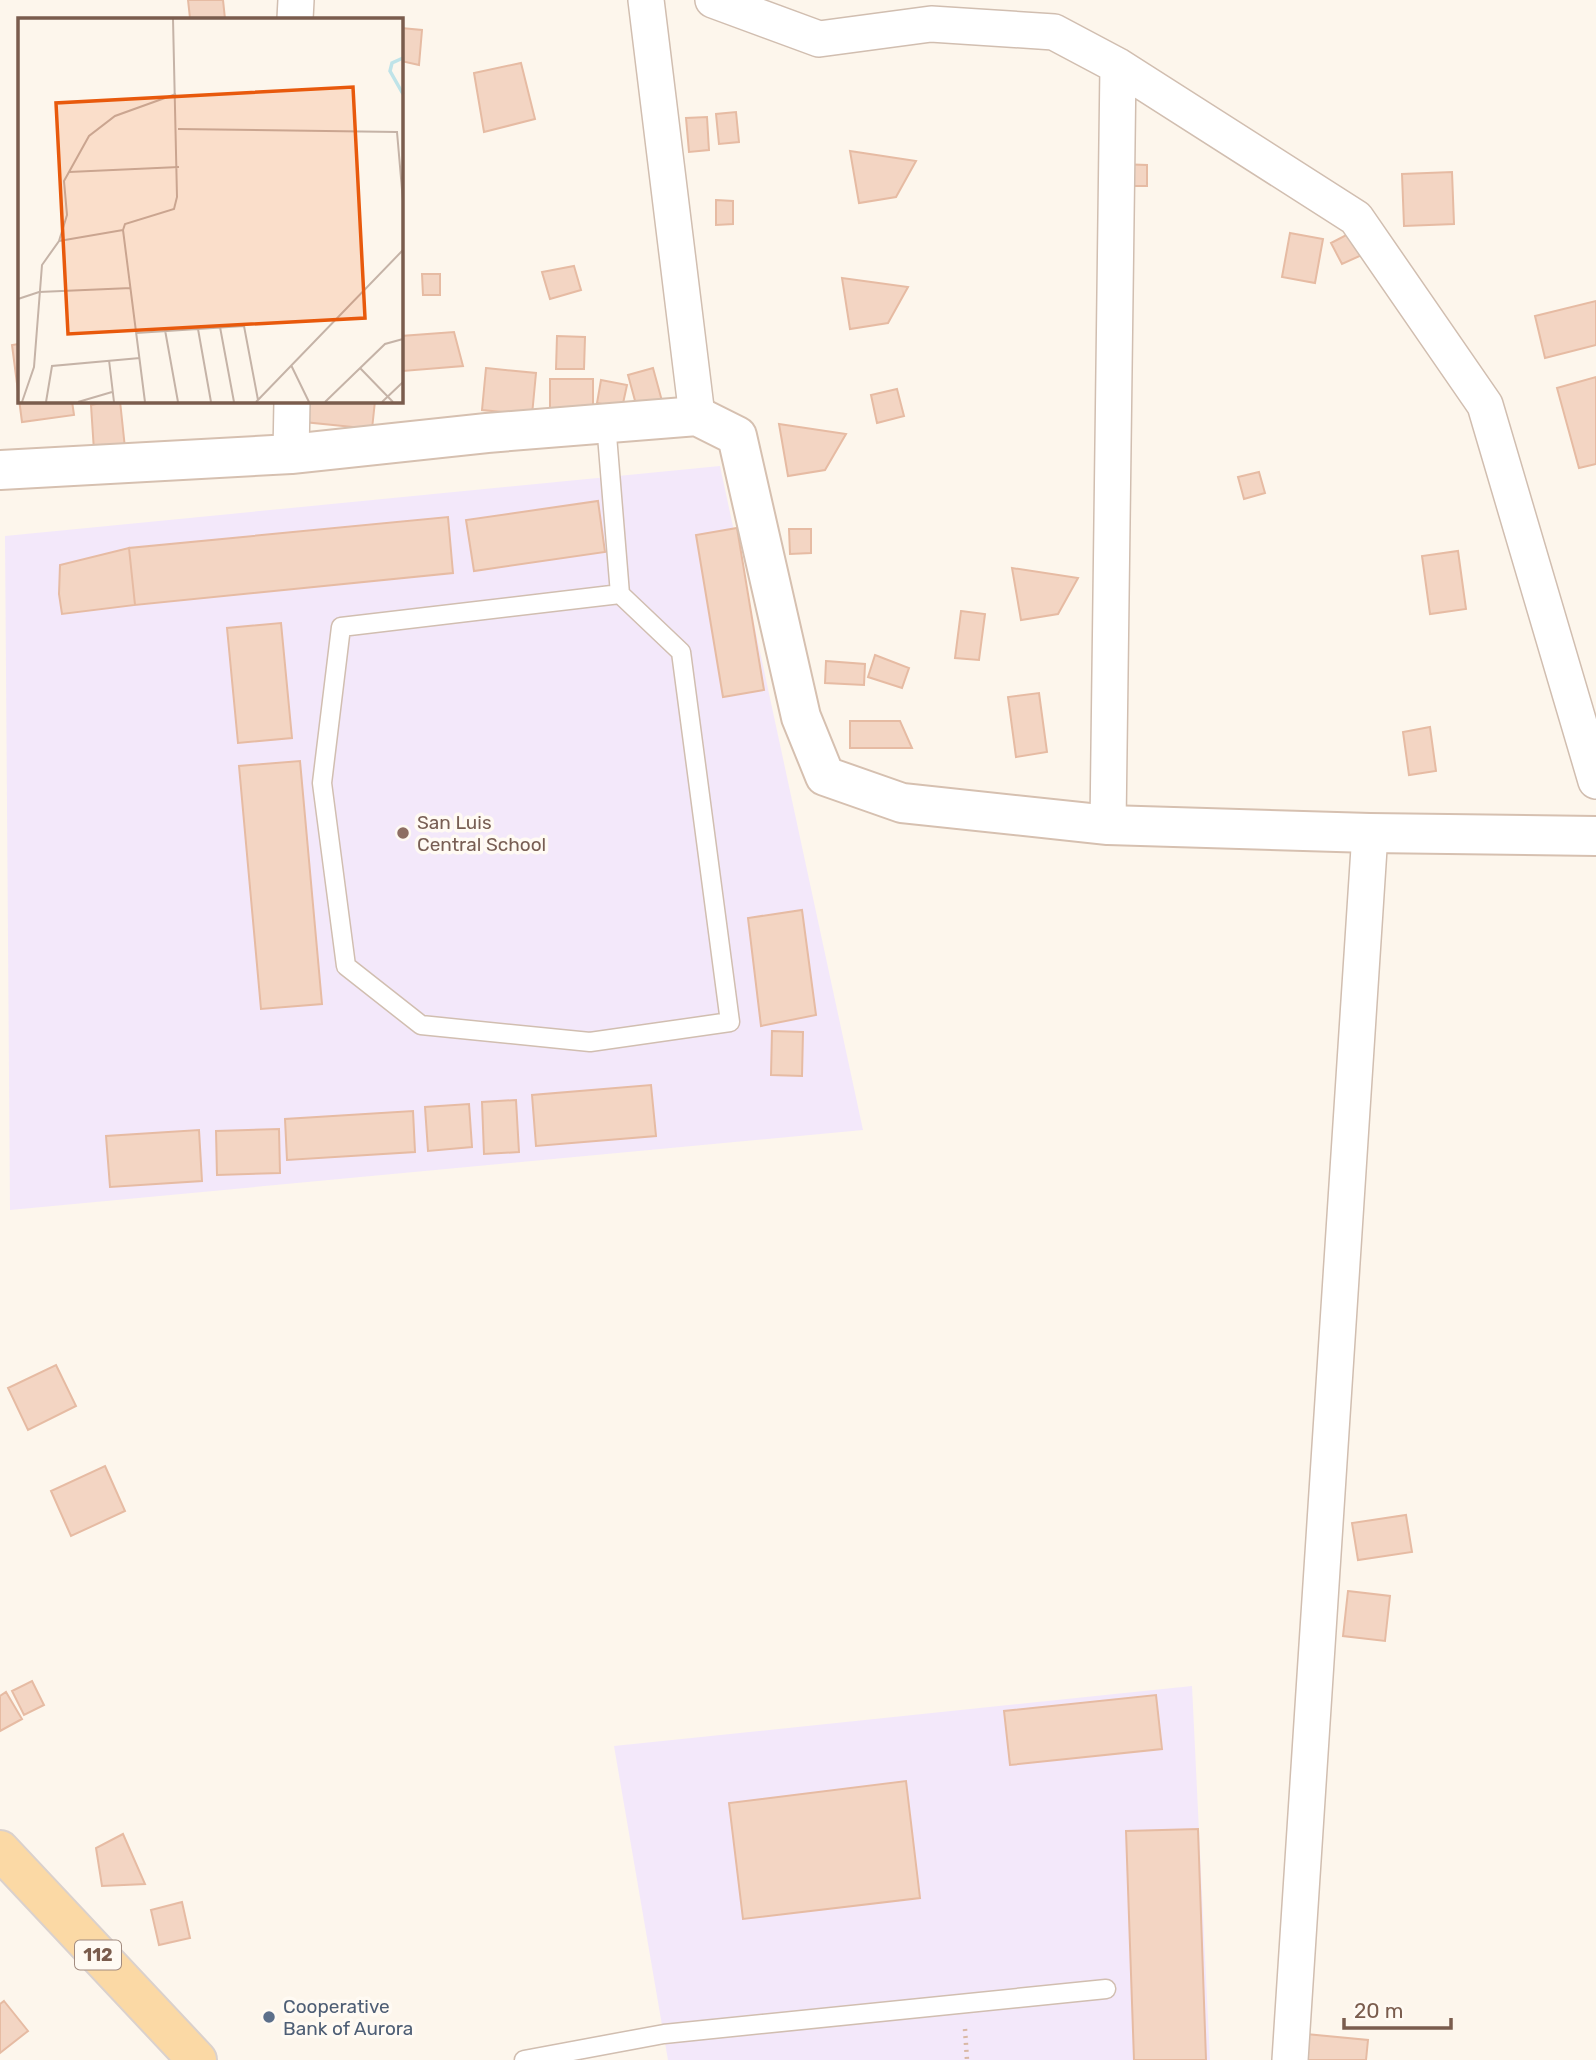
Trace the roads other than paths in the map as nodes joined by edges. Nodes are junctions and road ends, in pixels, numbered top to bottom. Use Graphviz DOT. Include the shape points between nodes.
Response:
graph roads {
  1 [pos="296,0"];
  2 [pos="646,0"];
  3 [pos="713,0"];
  4 [pos="295,18"];
  5 [pos="1118,66"];
  6 [pos="292,402"];
  7 [pos="697,416"];
  8 [pos="606,423"];
  9 [pos="291,454"];
  10 [pos="0,470"];
  11 [pos="620,594"];
  12 [pos="1596,781"];
  13 [pos="1108,825"];
  14 [pos="1370,833"];
  15 [pos="1596,836"];
  16 [pos="0,1850"];
  17 [pos="1106,1989"];
  18 [pos="197,2060"];
  19 [pos="524,2060"];
  20 [pos="1290,2060"];
  1 -- 4 [label="street"];
  2 -- 7 [label="street"];
  3 -- 5 [label="street" via="819,39 931,24 1054,32"];
  5 -- 12 [label="street" via="1356,218 1485,405"];
  5 -- 13 [label="street"];
  6 -- 9 [label="street"];
  7 -- 8 [label="street"];
  7 -- 13 [label="street" via="737,436 801,717 825,776 902,803"];
  8 -- 9 [label="street"];
  8 -- 11 [label="lane"];
  9 -- 10 [label="street"];
  11 -- 11 [label="lane" via="341,627 322,783 346,966 421,1025 590,1042 730,1022 681,652"];
  13 -- 14 [label="street"];
  14 -- 15 [label="street"];
  14 -- 20 [label="street"];
  16 -- 18 [label="main road, 112"];
  17 -- 19 [label="lane" via="664,2034"];
}
